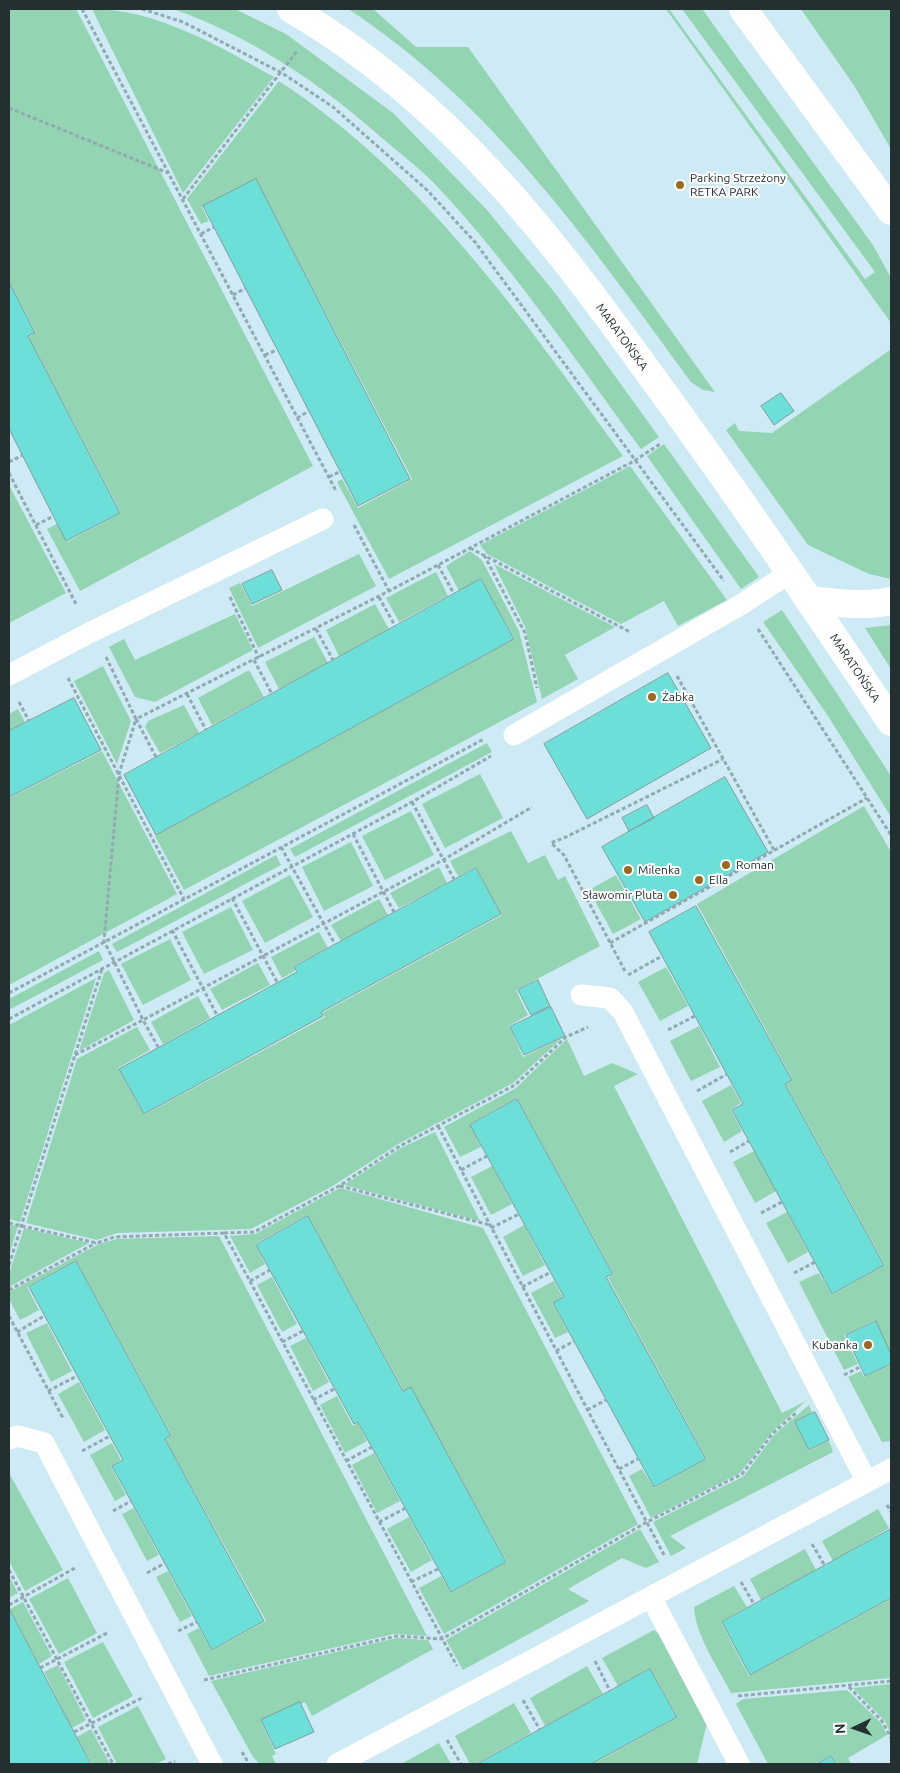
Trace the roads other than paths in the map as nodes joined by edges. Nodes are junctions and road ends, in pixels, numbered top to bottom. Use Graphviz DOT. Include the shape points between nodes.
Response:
graph roads {
  1 [pos="743,9"];
  2 [pos="301,14"];
  3 [pos="891,212"];
  4 [pos="323,519"];
  5 [pos="791,572"];
  6 [pos="810,600"];
  7 [pos="891,601"];
  8 [pos="9,675"];
  9 [pos="891,722"];
  10 [pos="514,735"];
  11 [pos="581,995"];
  12 [pos="9,1439"];
  13 [pos="891,1469"];
  14 [pos="866,1482"];
  15 [pos="651,1597"];
  16 [pos="212,1764"];
  17 [pos="338,1764"];
  18 [pos="739,1764"];
  1 -- 3 [label="street"];
  2 -- 5 [label="street, MARATOŃSKA" via="389,75 457,137 508,190 615,326"];
  4 -- 8 [label="lane"];
  5 -- 6 [label="street, MARATOŃSKA"];
  5 -- 10 [label="lane" via="742,604"];
  6 -- 7 [label="street" via="855,605"];
  6 -- 9 [label="street, MARATOŃSKA"];
  11 -- 14 [label="lane" via="610,998 623,1012"];
  12 -- 16 [label="lane" via="18,1436 44,1444"];
  13 -- 14 [label="lane"];
  14 -- 15 [label="lane"];
  15 -- 17 [label="lane"];
  15 -- 18 [label="lane"];
}
